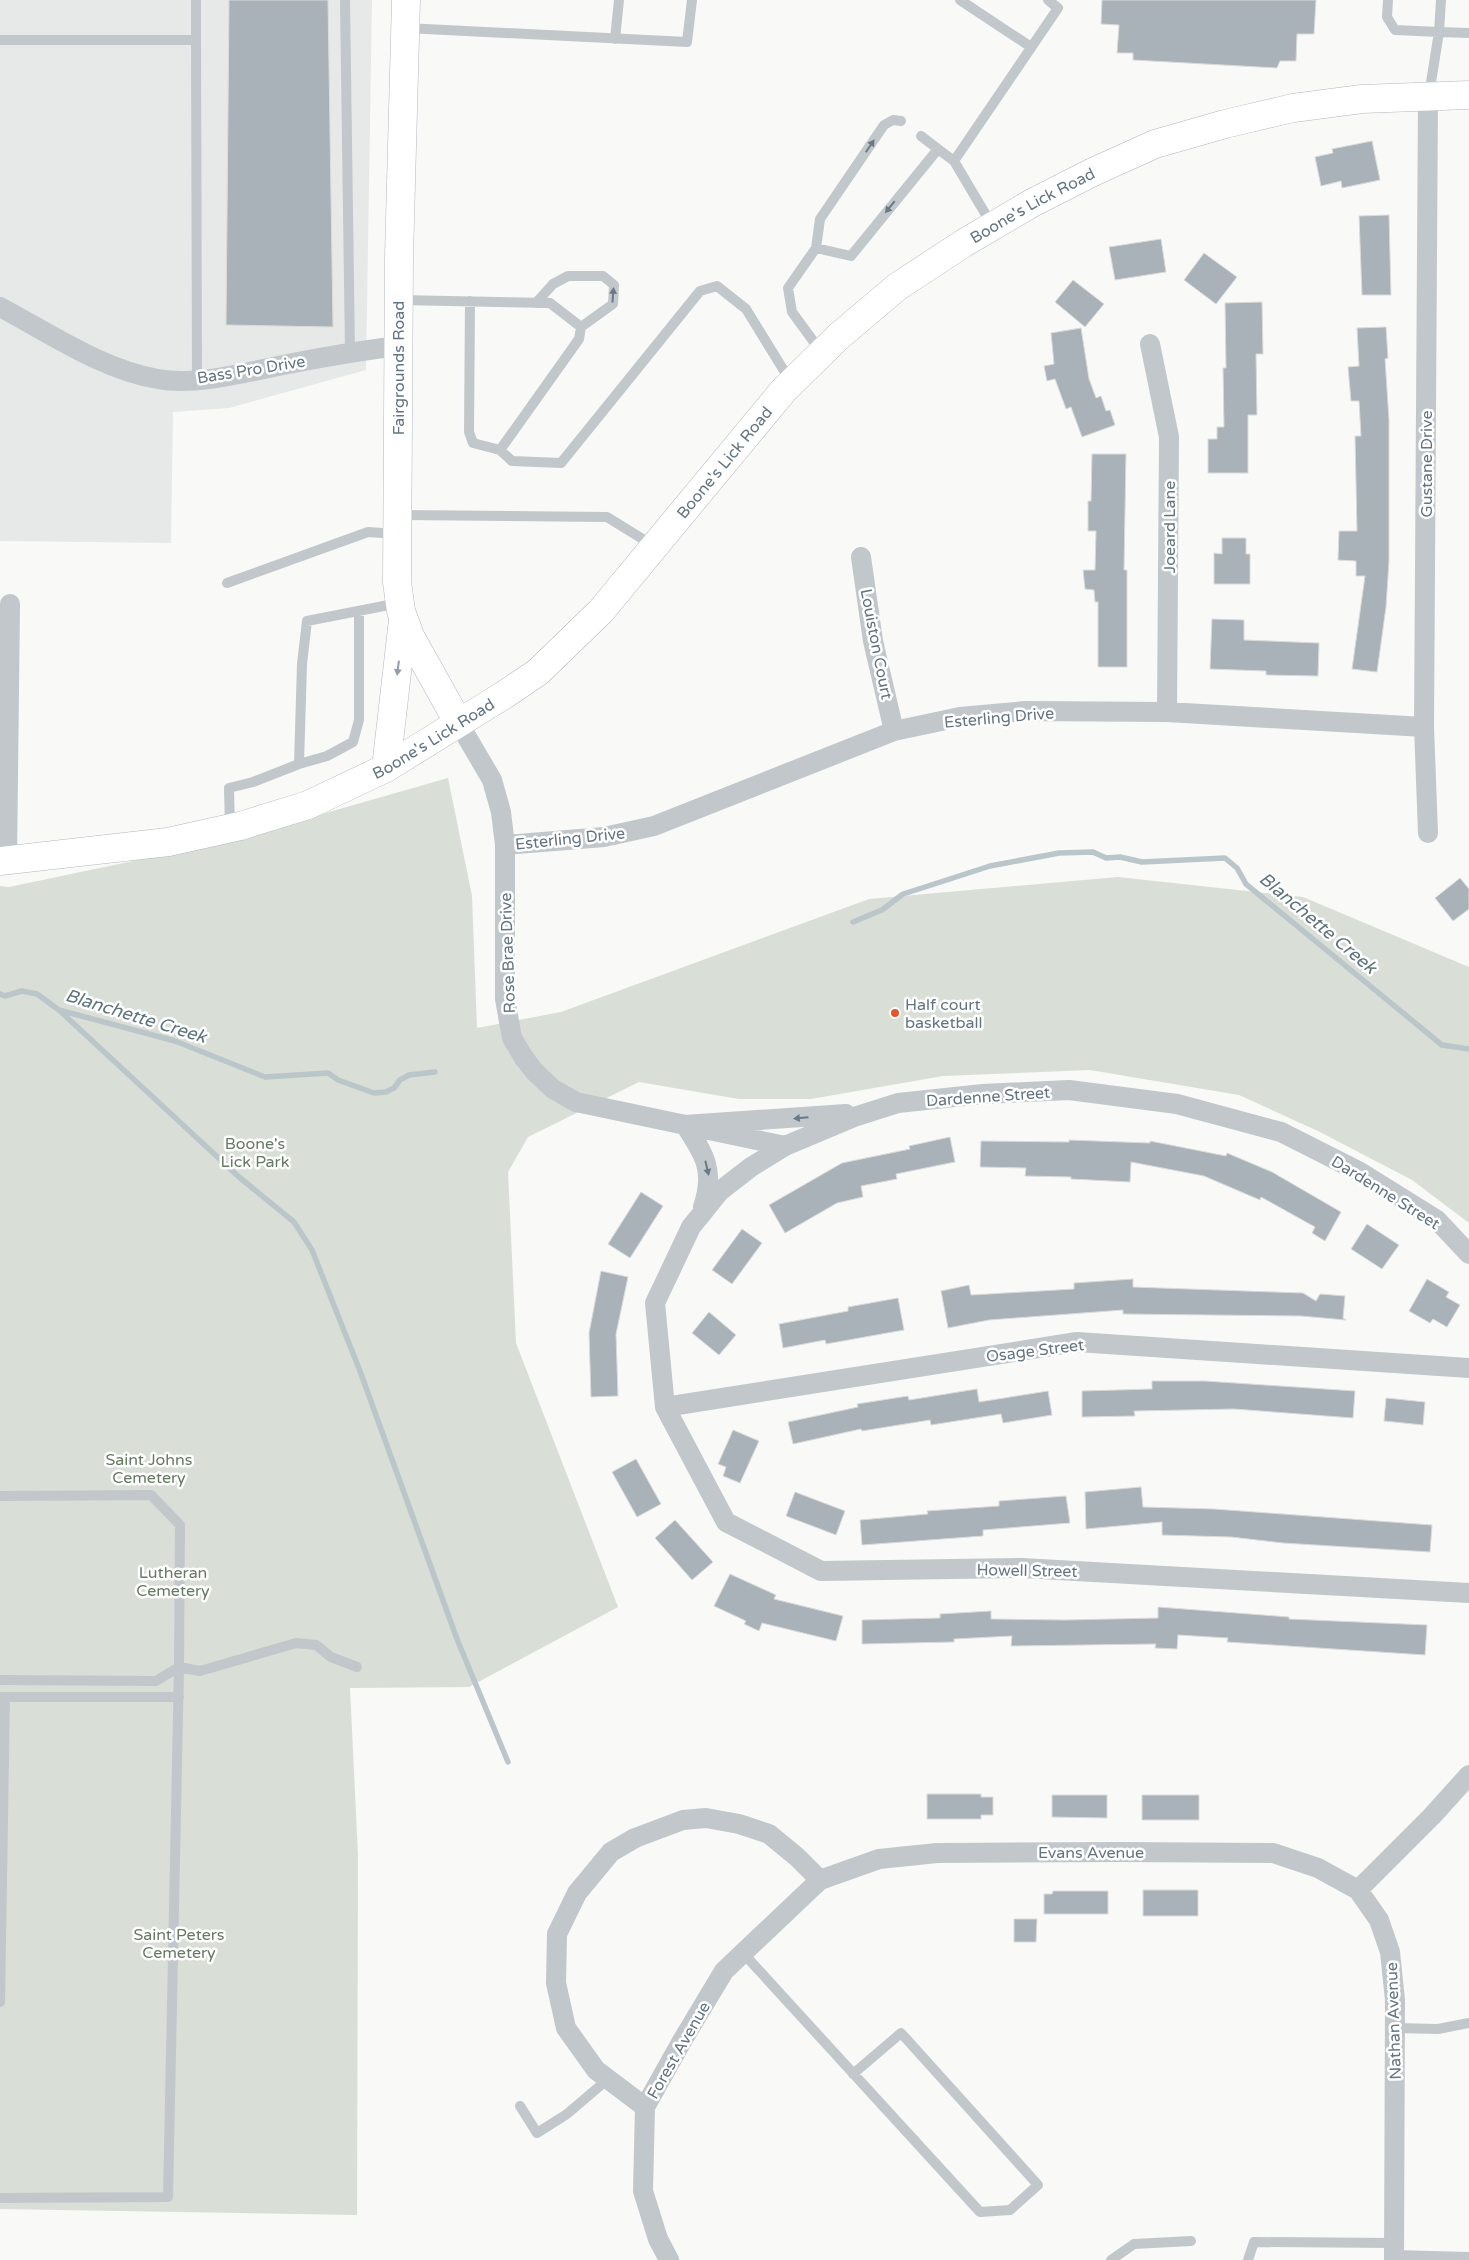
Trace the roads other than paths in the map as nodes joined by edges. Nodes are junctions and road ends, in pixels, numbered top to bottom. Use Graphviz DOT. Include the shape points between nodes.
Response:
graph roads {
  1 [pos="196,0"];
  2 [pos="345,0"];
  3 [pos="406,0"];
  4 [pos="619,0"];
  5 [pos="692,0"];
  6 [pos="960,0"];
  7 [pos="1048,0"];
  8 [pos="1388,0"];
  9 [pos="1441,0"];
  10 [pos="405,28"];
  11 [pos="1439,32"];
  12 [pos="1469,33"];
  13 [pos="615,38"];
  14 [pos="0,40"];
  15 [pos="196,40"];
  16 [pos="1031,47"];
  17 [pos="1469,95"];
  18 [pos="1428,96"];
  19 [pos="901,121"];
  20 [pos="921,136"];
  21 [pos="938,149"];
  22 [pos="954,162"];
  23 [pos="992,226"];
  24 [pos="816,248"];
  25 [pos="399,300"];
  26 [pos="470,301"];
  27 [pos="536,303"];
  28 [pos="0,307"];
  29 [pos="581,327"];
  30 [pos="1150,344"];
  31 [pos="398,346"];
  32 [pos="350,352"];
  33 [pos="822,353"];
  34 [pos="197,379"];
  35 [pos="791,383"];
  36 [pos="500,450"];
  37 [pos="398,525"];
  38 [pos="656,546"];
  39 [pos="861,557"];
  40 [pos="227,583"];
  41 [pos="10,604"];
  42 [pos="359,611"];
  43 [pos="402,611"];
  44 [pos="1168,712"];
  45 [pos="458,722"];
  46 [pos="1424,727"];
  47 [pos="894,731"];
  48 [pos="299,764"];
  49 [pos="386,768"];
  50 [pos="230,828"];
  51 [pos="1428,833"];
  52 [pos="505,845"];
  53 [pos="4,861"];
  54 [pos="867,1113"];
  55 [pos="685,1126"];
  56 [pos="785,1146"];
  57 [pos="700,1216"];
  58 [pos="1469,1254"];
  59 [pos="1469,1368"];
  60 [pos="665,1407"];
  61 [pos="0,1496"];
  62 [pos="1469,1593"];
  63 [pos="179,1667"];
  64 [pos="357,1667"];
  65 [pos="0,1680"];
  66 [pos="3,1697"];
  67 [pos="178,1697"];
  68 [pos="1469,1775"];
  69 [pos="1,1877"];
  70 [pos="820,1880"];
  71 [pos="1358,1890"];
  72 [pos="743,1953"];
  73 [pos="0,2002"];
  74 [pos="1469,2023"];
  75 [pos="1396,2028"];
  76 [pos="853,2074"];
  77 [pos="608,2079"];
  78 [pos="520,2106"];
  79 [pos="645,2107"];
  80 [pos="0,2198"];
  81 [pos="1191,2241"];
  82 [pos="1394,2253"];
  83 [pos="1469,2257"];
  84 [pos="669,2260"];
  85 [pos="1111,2260"];
  86 [pos="1248,2260"];
  1 -- 15 [label="lane"];
  2 -- 32 [label="lane"];
  3 -- 10 [label="street, Fairgrounds Road"];
  4 -- 13 [label="lane"];
  5 -- 13 [label="lane" via="687,42"];
  6 -- 16 [label="lane"];
  7 -- 16 [label="lane" via="1058,8"];
  8 -- 11 [label="lane" via="1387,17 1395,30"];
  9 -- 11 [label="lane"];
  10 -- 13 [label="lane"];
  10 -- 25 [label="street, Fairgrounds Road"];
  11 -- 12 [label="lane"];
  11 -- 18 [label="lane"];
  14 -- 15 [label="lane"];
  15 -- 34 [label="lane"];
  16 -- 22 [label="lane"];
  17 -- 18 [label="street, Boone's Lick Road"];
  18 -- 23 [label="street, Boone's Lick Road" via="1293,108 1155,144 1093,172"];
  18 -- 46 [label="street, Gustane Drive"];
  24 -- 19 [label="lane, one-way" via="820,219 884,125 892,120"];
  20 -- 21 [label="lane"];
  21 -- 22 [label="lane"];
  21 -- 24 [label="lane, one-way" via="851,256"];
  22 -- 23 [label="lane"];
  23 -- 33 [label="street, Boone's Lick Road" via="897,287"];
  24 -- 33 [label="lane" via="788,288 792,312"];
  25 -- 26 [label="lane"];
  25 -- 31 [label="street, Fairgrounds Road"];
  26 -- 27 [label="lane"];
  26 -- 36 [label="lane" via="469,432 473,443"];
  27 -- 29 [label="lane" via="550,303"];
  29 -- 27 [label="lane, one-way" via="613,304 614,285 603,276 568,276 553,284"];
  28 -- 34 [label="street, Bass Pro Drive" via="119,370 160,380"];
  29 -- 36 [label="lane" via="579,339"];
  30 -- 44 [label="street, Joeard Lane" via="1169,437"];
  31 -- 32 [label="street, Bass Pro Drive"];
  31 -- 37 [label="street, Fairgrounds Road"];
  32 -- 34 [label="street, Bass Pro Drive"];
  33 -- 35 [label="street, Boone's Lick Road"];
  35 -- 36 [label="lane" via="746,309 717,286 700,291 561,463 512,461"];
  35 -- 38 [label="street, Boone's Lick Road"];
  37 -- 38 [label="lane" via="607,517"];
  37 -- 40 [label="lane" via="368,532"];
  37 -- 43 [label="street, Fairgrounds Road" via="397,582"];
  38 -- 45 [label="street, Boone's Lick Road" via="601,611 538,672"];
  39 -- 47 [label="street, Louiston Court" via="873,641"];
  41 -- 53 [label="street"];
  42 -- 43 [label="lane"];
  42 -- 48 [label="lane" via="359,720 354,742 328,756"];
  42 -- 48 [label="lane" via="307,621 302,664"];
  43 -- 45 [label="street, Fairgrounds Road" via="410,636"];
  43 -- 49 [label="street, one-way"];
  44 -- 46 [label="street, Esterling Drive"];
  44 -- 47 [label="street, Esterling Drive" via="1026,711 960,717"];
  45 -- 49 [label="street, Boone's Lick Road"];
  45 -- 52 [label="street, Rose Brae Drive" via="492,780 501,812"];
  46 -- 51 [label="street, Gustane Drive"];
  47 -- 52 [label="street, Esterling Drive" via="654,826 604,837"];
  48 -- 50 [label="lane" via="229,788"];
  49 -- 50 [label="street, Boone's Lick Road" via="308,805"];
  50 -- 53 [label="street, Boone's Lick Road" via="168,842"];
  52 -- 55 [label="street, Rose Brae Drive" via="505,999 512,1038 524,1058 552,1089 576,1102"];
  54 -- 55 [label="street, one-way"];
  54 -- 56 [label="street, Dardenne Street"];
  54 -- 58 [label="street, Dardenne Street" via="898,1103 1069,1090 1177,1104 1281,1132 1351,1168 1437,1220"];
  55 -- 56 [label="street, Rose Brae Drive"];
  55 -- 57 [label="street, one-way" via="708,1167 710,1183"];
  56 -- 57 [label="street, Dardenne Street" via="720,1191"];
  57 -- 60 [label="street, Dardenne Street" via="691,1227 655,1302"];
  59 -- 60 [label="street, Osage Street" via="1077,1342"];
  60 -- 62 [label="street, Howell Street" via="726,1522 821,1572 1022,1568"];
  61 -- 63 [label="lane" via="150,1495 180,1525"];
  63 -- 64 [label="lane" via="200,1671 296,1643 316,1645 331,1657"];
  63 -- 65 [label="lane" via="156,1681"];
  63 -- 67 [label="lane"];
  66 -- 67 [label="lane"];
  66 -- 69 [label="lane"];
  67 -- 80 [label="lane" via="168,2197"];
  68 -- 71 [label="street"];
  69 -- 73 [label="lane"];
  70 -- 71 [label="street, Evans Avenue" via="879,1859 937,1853 1273,1853 1318,1868"];
  70 -- 72 [label="street, Forest Avenue"];
  70 -- 77 [label="street" via="769,1834 706,1818 683,1820 660,1828 610,1852 577,1893 557,1934 556,1983 566,2028 596,2070"];
  71 -- 75 [label="street, Nathan Avenue" via="1379,1920 1390,1952"];
  72 -- 76 [label="lane"];
  72 -- 79 [label="street, Forest Avenue" via="724,1971"];
  74 -- 75 [label="lane" via="1438,2030"];
  75 -- 82 [label="street, Nathan Avenue"];
  76 -- 76 [label="lane" via="980,2212 1010,2210 1038,2185 900,2033"];
  77 -- 78 [label="lane" via="567,2114 537,2133"];
  77 -- 79 [label="street"];
  79 -- 84 [label="street, Forest Avenue" via="643,2191 658,2239"];
  81 -- 85 [label="lane" via="1134,2244"];
  82 -- 83 [label="lane"];
  82 -- 86 [label="lane" via="1254,2242"];
}
